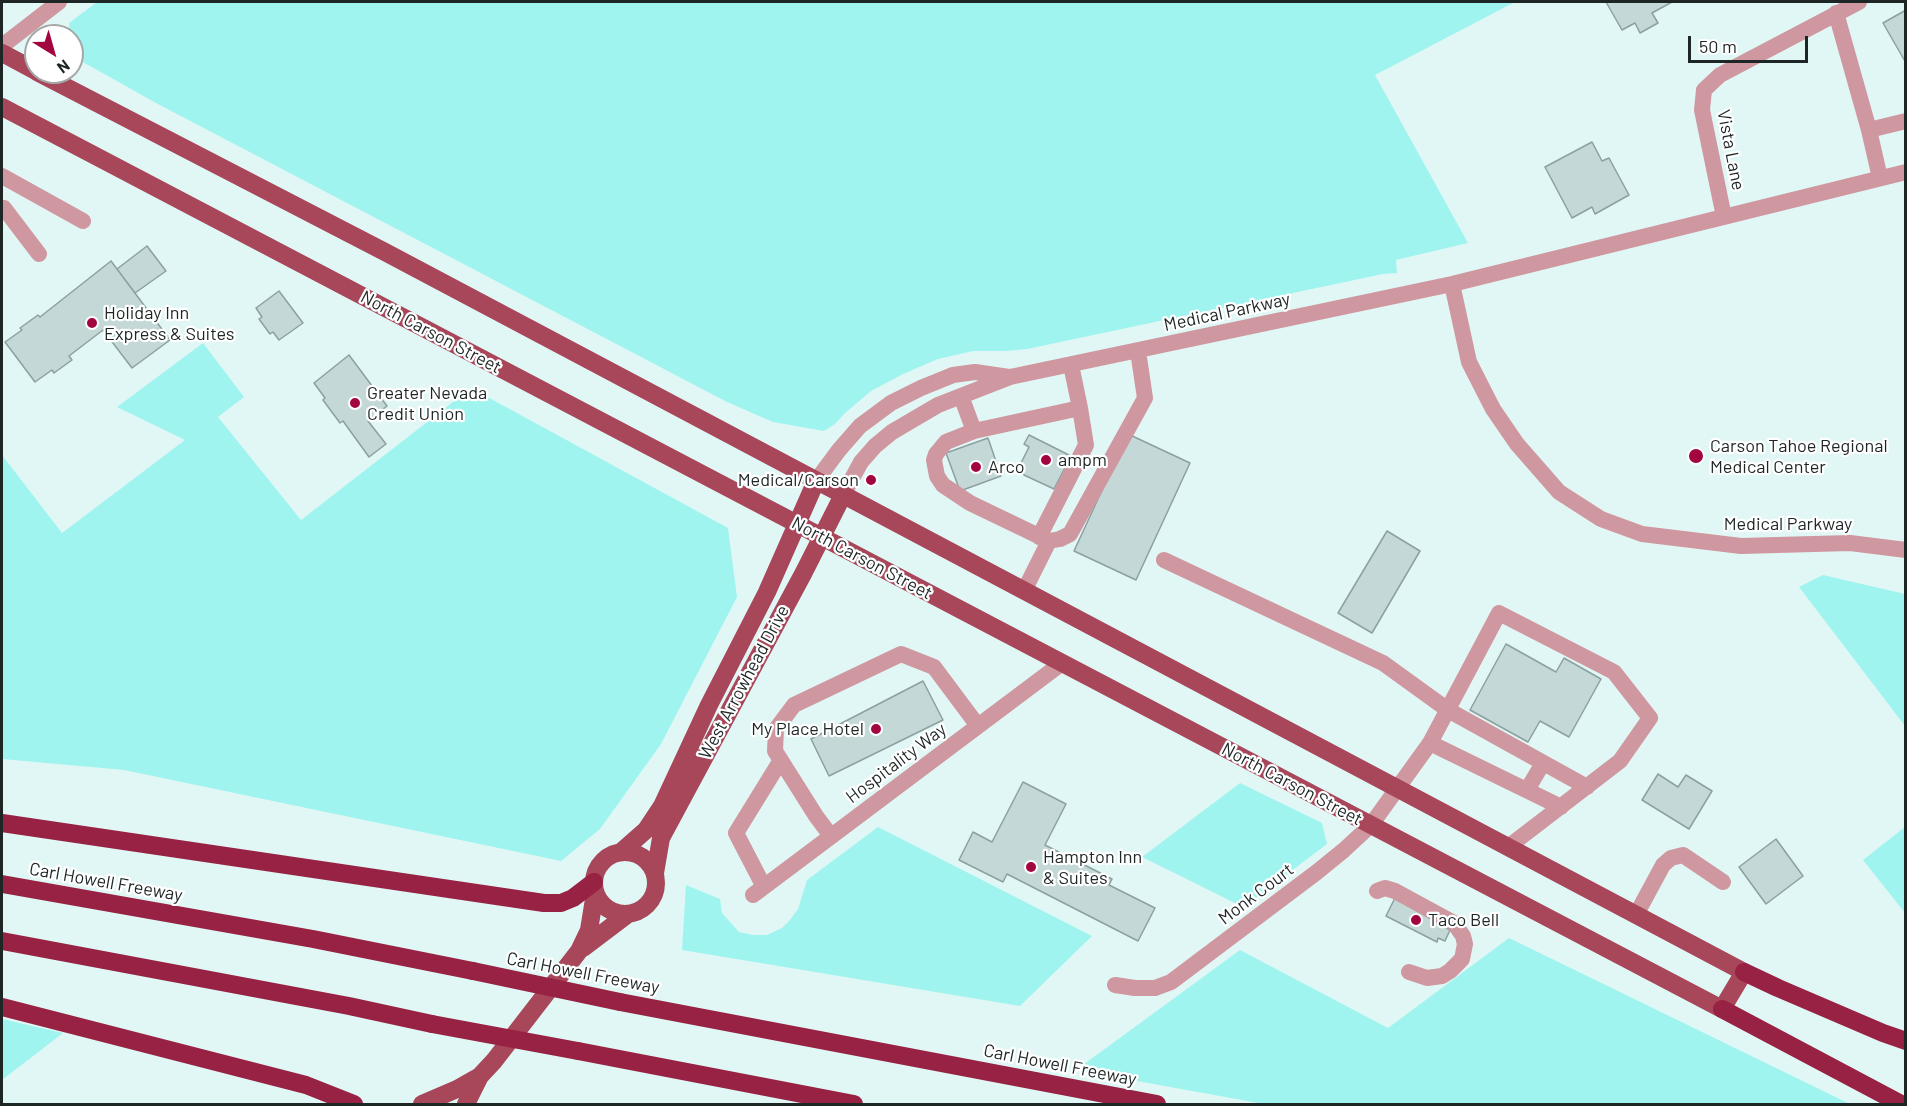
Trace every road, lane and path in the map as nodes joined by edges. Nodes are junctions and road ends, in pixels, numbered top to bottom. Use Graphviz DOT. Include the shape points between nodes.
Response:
graph roads {
  1 [pos="59,2"];
  2 [pos="1859,2"];
  3 [pos="1836,13"];
  4 [pos="2,46"];
  5 [pos="2,53"];
  6 [pos="24,65"];
  7 [pos="60,84"];
  8 [pos="2,107"];
  9 [pos="1905,121"];
  10 [pos="1869,130"];
  11 [pos="1905,172"];
  12 [pos="2,176"];
  13 [pos="1880,178"];
  14 [pos="4,208"];
  15 [pos="1724,217"];
  16 [pos="83,221"];
  17 [pos="39,254"];
  18 [pos="1452,284"];
  19 [pos="1138,351"];
  20 [pos="1071,365"];
  21 [pos="1010,377"];
  22 [pos="960,396"];
  23 [pos="1080,408"];
  24 [pos="974,431"];
  25 [pos="816,481"];
  26 [pos="843,495"];
  27 [pos="797,524"];
  28 [pos="822,536"];
  29 [pos="1044,539"];
  30 [pos="1905,550"];
  31 [pos="1164,560"];
  32 [pos="1024,591"];
  33 [pos="1062,663"];
  34 [pos="1448,710"];
  35 [pos="978,726"];
  36 [pos="1430,743"];
  37 [pos="782,760"];
  38 [pos="1543,763"];
  39 [pos="1587,787"];
  40 [pos="1397,789"];
  41 [pos="1527,790"];
  42 [pos="1561,807"];
  43 [pos="2,823"];
  44 [pos="1371,825"];
  45 [pos="831,837"];
  46 [pos="1508,847"];
  47 [pos="621,852"];
  48 [pos="655,873"];
  49 [pos="1723,882"];
  50 [pos="2,884"];
  51 [pos="594,887"];
  52 [pos="1377,891"];
  53 [pos="628,915"];
  54 [pos="1636,915"];
  55 [pos="2,941"];
  56 [pos="579,951"];
  57 [pos="1409,972"];
  58 [pos="1744,972"];
  59 [pos="1115,985"];
  60 [pos="2,1007"];
  61 [pos="1722,1009"];
  62 [pos="1905,1041"];
  63 [pos="480,1076"];
  64 [pos="354,1104"];
  65 [pos="422,1104"];
  66 [pos="466,1104"];
  67 [pos="854,1104"];
  68 [pos="1157,1104"];
  69 [pos="1900,1104"];
  1 -- 4 [label="street"];
  2 -- 3 [label="street, Vista Lane"];
  3 -- 10 [label="street"];
  3 -- 15 [label="street, Vista Lane" via="1720,75 1704,90 1702,110"];
  5 -- 6 [label="main road"];
  7 -- 25 [label="main road"];
  8 -- 27 [label="main road, North Carson Street"];
  9 -- 10 [label="street"];
  10 -- 13 [label="street"];
  11 -- 13 [label="street, Medical Parkway"];
  12 -- 16 [label="street"];
  13 -- 15 [label="street, Medical Parkway"];
  14 -- 17 [label="street"];
  15 -- 18 [label="street, Medical Parkway"];
  18 -- 19 [label="street, Medical Parkway"];
  18 -- 30 [label="street, Medical Parkway" via="1469,363 1492,409 1559,492 1601,519 1642,534 1741,546 1850,543"];
  19 -- 20 [label="street, Medical Parkway"];
  19 -- 29 [label="street" via="1145,398 1070,534 1060,539"];
  20 -- 21 [label="street, Medical Parkway"];
  20 -- 23 [label="street"];
  21 -- 22 [label="street, Medical Parkway"];
  21 -- 25 [label="street, Medical Parkway" via="975,372 953,375 891,403 860,426"];
  22 -- 24 [label="street"];
  22 -- 26 [label="street, Medical Parkway" via="912,419 875,446"];
  23 -- 24 [label="street"];
  23 -- 29 [label="street" via="1086,446"];
  24 -- 29 [label="street" via="946,442 936,454 937,477 970,503"];
  25 -- 26 [label="main road"];
  25 -- 27 [label="main road, West Arrowhead Drive"];
  26 -- 28 [label="main road, West Arrowhead Drive"];
  26 -- 32 [label="main road"];
  27 -- 28 [label="main road, North Carson Street"];
  27 -- 47 [label="main road, West Arrowhead Drive" via="662,806 646,830"];
  28 -- 33 [label="main road, North Carson Street"];
  28 -- 48 [label="main road, West Arrowhead Drive" via="661,838"];
  29 -- 32 [label="street"];
  31 -- 34 [label="street" via="1383,663"];
  32 -- 40 [label="main road"];
  33 -- 35 [label="street, Hospitality Way"];
  33 -- 44 [label="main road, North Carson Street"];
  34 -- 36 [label="street, Monk Court"];
  34 -- 38 [label="street"];
  34 -- 39 [label="street, Monk Court" via="1499,613 1614,672 1650,718 1620,762"];
  35 -- 37 [label="street" via="934,667 901,654 794,705 776,729 775,750"];
  35 -- 45 [label="street, Hospitality Way"];
  36 -- 40 [label="street, Monk Court"];
  36 -- 41 [label="street"];
  37 -- 45 [label="street"];
  37 -- 45 [label="street, Hospitality Way" via="736,833 759,891"];
  38 -- 39 [label="street"];
  38 -- 41 [label="street"];
  39 -- 42 [label="street"];
  40 -- 44 [label="street, Monk Court"];
  40 -- 46 [label="main road"];
  41 -- 42 [label="street"];
  42 -- 46 [label="street"];
  43 -- 51 [label="highway" via="544,903 561,903"];
  44 -- 59 [label="street, Monk Court" via="1317,872 1171,982 1155,988"];
  44 -- 61 [label="main road, North Carson Street"];
  46 -- 54 [label="main road"];
  47 -- 48 [label="main road" via="638,854"];
  47 -- 51 [label="main road" via="600,864"];
  48 -- 53 [label="main road" via="657,889 652,899 640,911"];
  49 -- 54 [label="street" via="1683,855 1671,858 1663,865"];
  50 -- 68 [label="highway, Carl Howell Freeway, bridge" via="313,939"];
  51 -- 53 [label="main road" via="603,906"];
  51 -- 56 [label="main road" via="589,930"];
  52 -- 57 [label="street" via="1395,891 1454,923 1463,936 1462,959 1450,971 1427,978"];
  53 -- 56 [label="main road"];
  54 -- 58 [label="main road"];
  55 -- 67 [label="highway, bridge"];
  56 -- 63 [label="main road"];
  58 -- 61 [label="main road"];
  58 -- 62 [label="highway"];
  60 -- 64 [label="highway" via="306,1085"];
  61 -- 69 [label="highway"];
  63 -- 65 [label="main road"];
  63 -- 66 [label="main road"];
}
